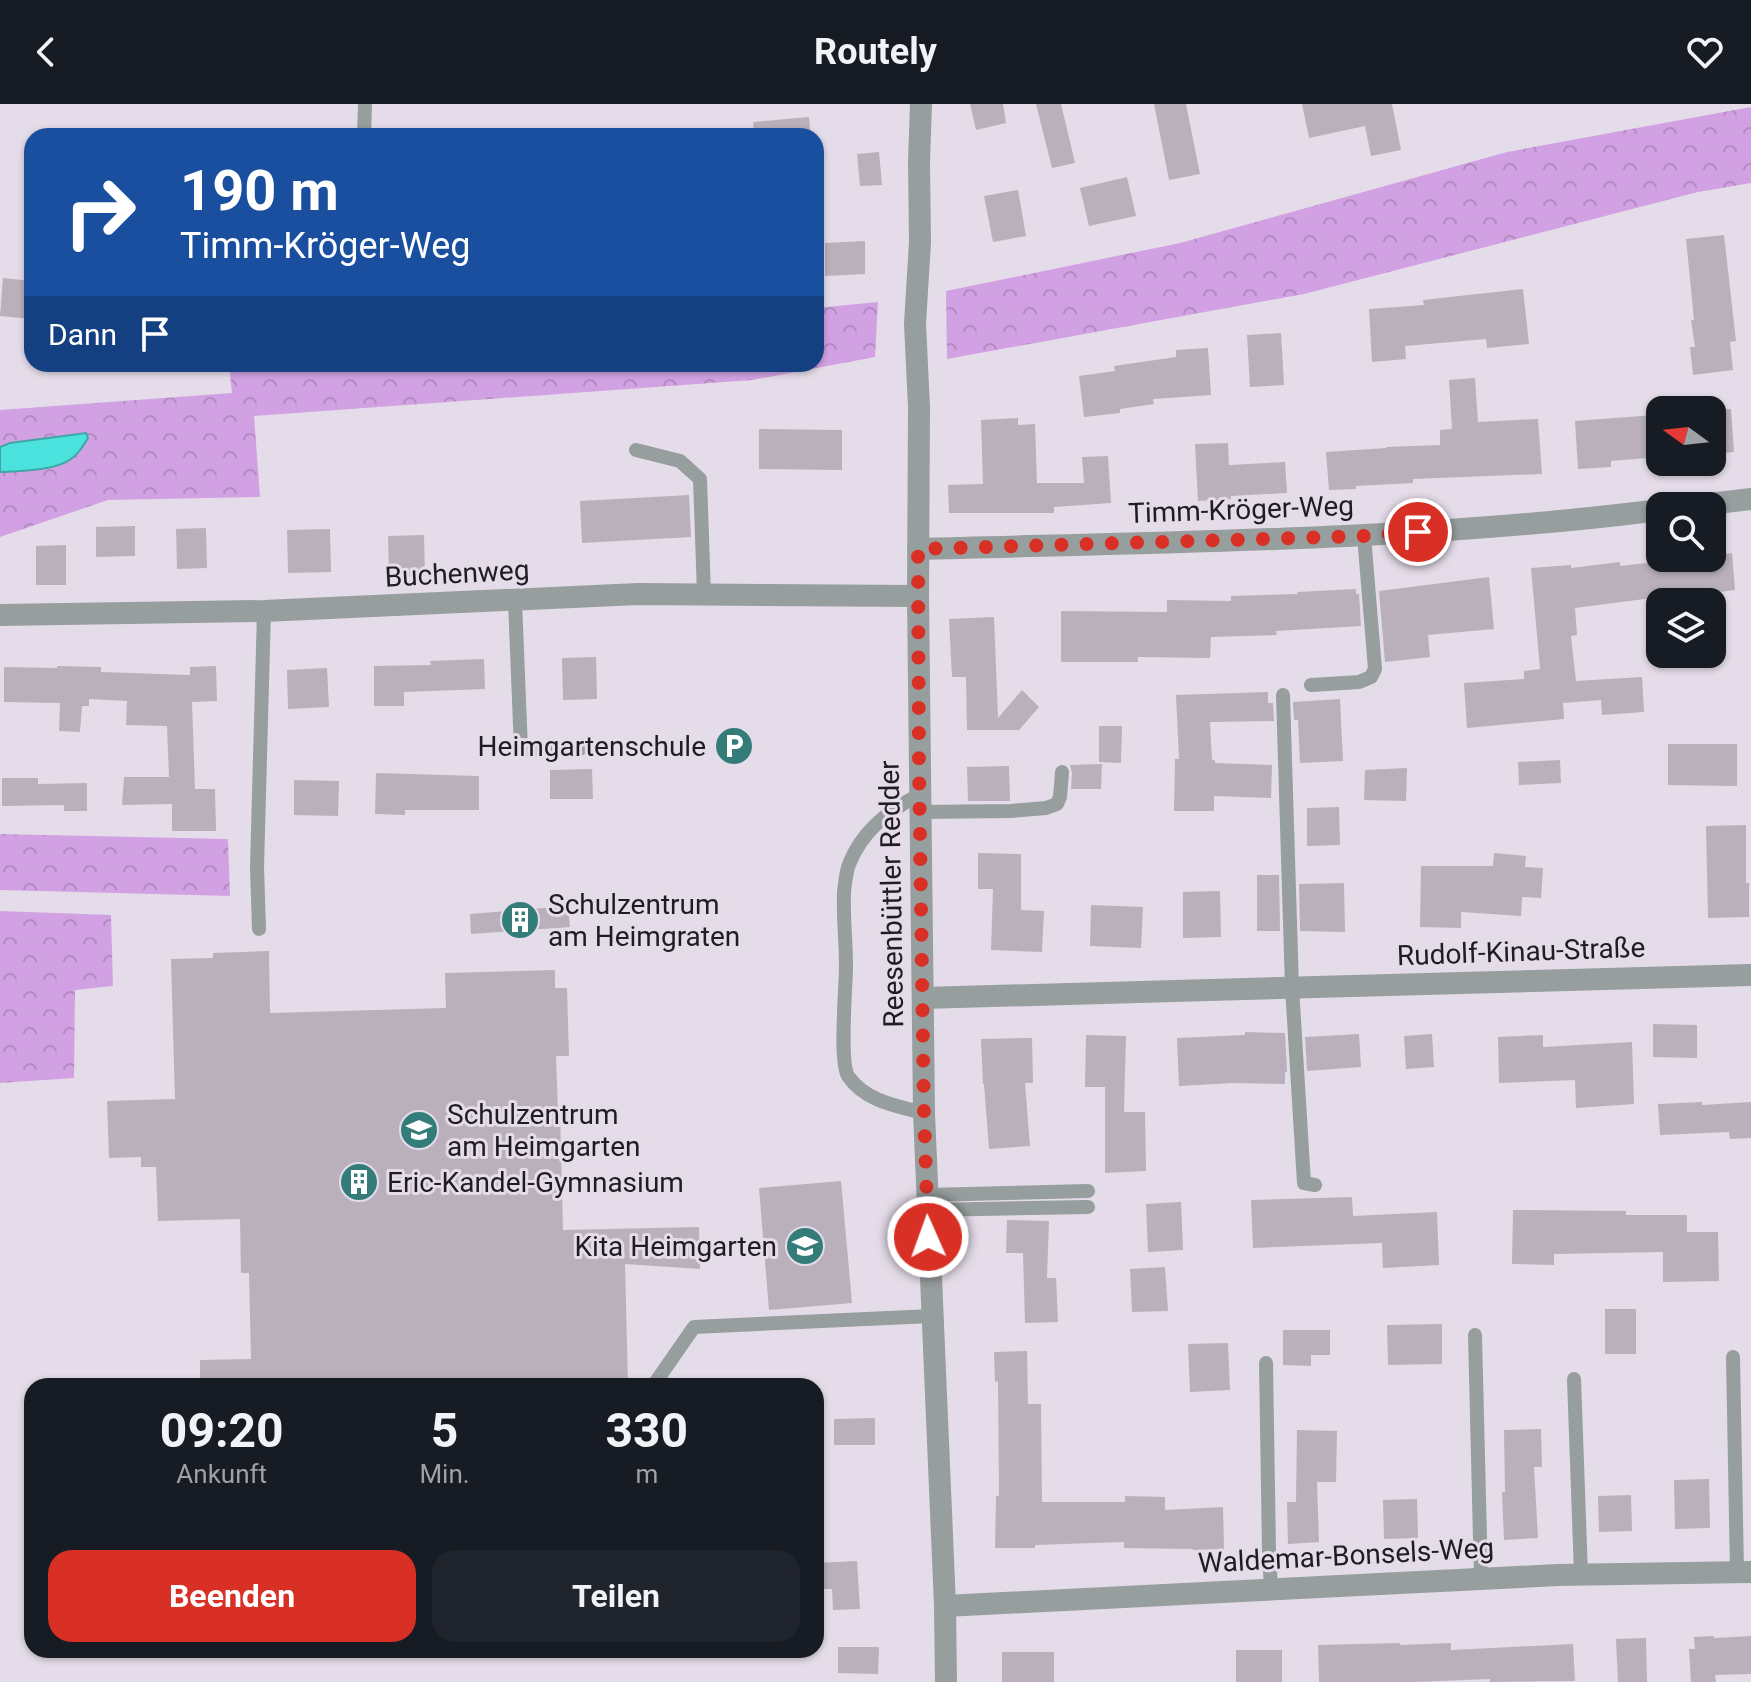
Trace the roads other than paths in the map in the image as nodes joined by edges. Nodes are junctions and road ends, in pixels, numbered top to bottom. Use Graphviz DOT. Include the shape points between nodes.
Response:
graph roads {
  1 [pos="365,104"];
  2 [pos="921,104"];
  3 [pos="364,128"];
  4 [pos="636,450"];
  5 [pos="1751,499"];
  6 [pos="1726,502"];
  7 [pos="1646,512"];
  8 [pos="1364,536"];
  9 [pos="918,549"];
  10 [pos="704,594"];
  11 [pos="918,596"];
  12 [pos="515,601"];
  13 [pos="264,611"];
  14 [pos="0,615"];
  15 [pos="1311,685"];
  16 [pos="1283,695"];
  17 [pos="580,749"];
  18 [pos="1062,772"];
  19 [pos="919,804"];
  20 [pos="259,929"];
  21 [pos="1751,975"];
  22 [pos="1292,987"];
  23 [pos="923,998"];
  24 [pos="924,1113"];
  25 [pos="1315,1185"];
  26 [pos="1088,1199"];
  27 [pos="926,1202"];
  28 [pos="932,1316"];
  29 [pos="1475,1335"];
  30 [pos="1733,1357"];
  31 [pos="1266,1363"];
  32 [pos="659,1378"];
  33 [pos="1574,1379"];
  34 [pos="1744,1572"];
  35 [pos="1581,1574"];
  36 [pos="1481,1579"];
  37 [pos="1271,1589"];
  38 [pos="945,1606"];
  39 [pos="946,1682"];
  1 -- 3 [label="lane"];
  2 -- 9 [label="street, Reesenbüttler Redder" via="915,324"];
  4 -- 10 [label="lane" via="680,461 700,479"];
  5 -- 6 [label="street"];
  7 -- 8 [label="street, Timm-Kröger-Weg"];
  8 -- 9 [label="street, Timm-Kröger-Weg"];
  8 -- 15 [label="lane" via="1375,669 1359,682"];
  9 -- 11 [label="street, Reesenbüttler Redder"];
  10 -- 11 [label="street, Buchenweg"];
  10 -- 12 [label="street, Buchenweg"];
  11 -- 19 [label="street, Reesenbüttler Redder"];
  12 -- 13 [label="street, Buchenweg"];
  12 -- 17 [label="lane" via="521,750"];
  13 -- 14 [label="street, Buchenweg"];
  13 -- 20 [label="lane"];
  16 -- 22 [label="lane"];
  18 -- 19 [label="lane" via="1057,804 1046,808 1011,811"];
  19 -- 23 [label="street, Reesenbüttler Redder"];
  19 -- 24 [label="lane" via="901,804 875,824 848,864 844,1051 846,1072 857,1087 880,1101"];
  21 -- 22 [label="street, Rudolf-Kinau-Straße"];
  22 -- 23 [label="street, Rudolf-Kinau-Straße"];
  22 -- 25 [label="lane" via="1304,1183"];
  23 -- 24 [label="street, Reesenbüttler Redder"];
  24 -- 27 [label="street, Reesenbüttler Redder"];
  26 -- 27 [label="lane"];
  27 -- 28 [label="street, Reesenbüttler Redder"];
  28 -- 32 [label="lane" via="694,1327"];
  28 -- 38 [label="street, Reesenbüttler Redder"];
  29 -- 36 [label="lane"];
  30 -- 34 [label="lane"];
  31 -- 37 [label="lane"];
  33 -- 35 [label="lane"];
  34 -- 35 [label="street, Waldemar-Bonsels-Weg"];
  35 -- 36 [label="street, Waldemar-Bonsels-Weg"];
  36 -- 37 [label="street, Waldemar-Bonsels-Weg"];
  37 -- 38 [label="street, Waldemar-Bonsels-Weg"];
  38 -- 39 [label="street, Reesenbüttler Redder"];
}
